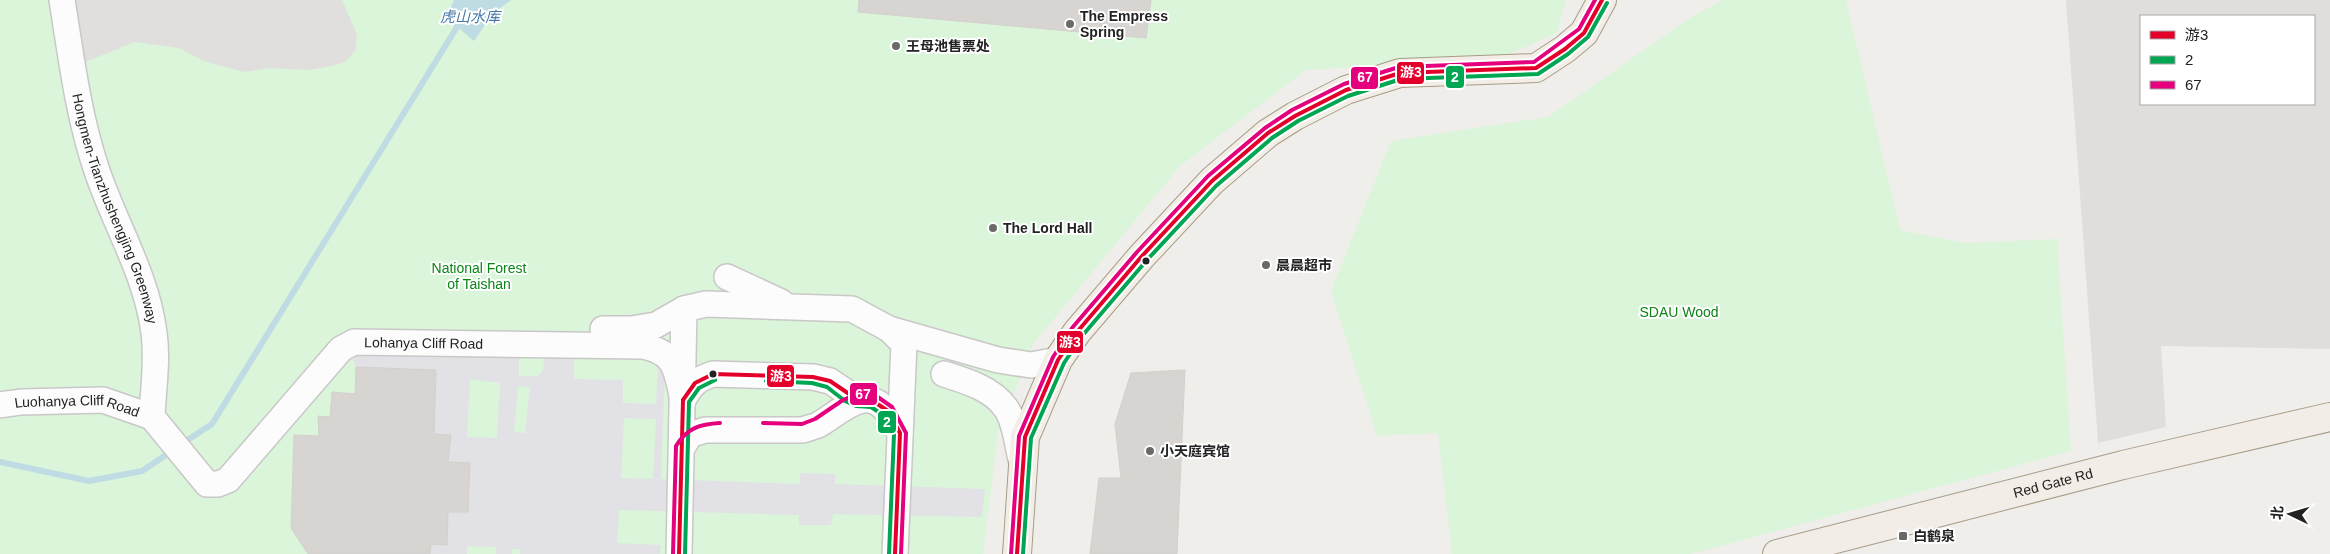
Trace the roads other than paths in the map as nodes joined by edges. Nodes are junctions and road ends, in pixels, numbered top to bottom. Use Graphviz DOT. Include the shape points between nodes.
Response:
graph roads {
  1 [pos="62,0"];
  2 [pos="1602,0"];
  3 [pos="727,277"];
  4 [pos="797,307"];
  5 [pos="684,309"];
  6 [pos="890,329"];
  7 [pos="1058,360"];
  8 [pos="944,374"];
  9 [pos="682,400"];
  10 [pos="858,400"];
  11 [pos="0,405"];
  12 [pos="152,417"];
  13 [pos="2330,417"];
  14 [pos="900,433"];
  15 [pos="682,448"];
  16 [pos="1023,468"];
  17 [pos="198,474"];
  18 [pos="1818,549"];
  19 [pos="679,554"];
  20 [pos="895,554"];
  21 [pos="1018,554"];
  22 [pos="1776,554"];
  1 -- 12 [label="street, Hongmen-Tianzhushengjing Greenway" via="72,67 96,168 147,298 154,333 156,382"];
  2 -- 7 [label="main road" via="1584,33 1536,68 1400,74 1346,90 1268,133 1212,181 1142,256 1077,332"];
  3 -- 4 [label="street" via="769,298"];
  4 -- 5 [label="street, Lohanya Cliff Road" via="706,304"];
  4 -- 6 [label="street, Lohanya Cliff Road" via="852,309"];
  5 -- 9 [label="street"];
  5 -- 17 [label="street, Lohanya Cliff Road" via="656,325 631,329 352,327 339,331 232,452 219,465"];
  6 -- 7 [label="street, Lohanya Cliff Road" via="998,360 1031,365"];
  6 -- 14 [label="street" via="904,344"];
  7 -- 16 [label="main road" via="1025,436"];
  8 -- 16 [label="street" via="967,381 991,394 1006,408"];
  9 -- 10 [label="street" via="699,378 714,374 813,377 830,381"];
  9 -- 15 [label="street"];
  9 -- 17 [label="street, Lohanya Cliff Road" via="675,364 658,349 643,346 354,342 341,349 228,480 207,484"];
  10 -- 14 [label="street" via="873,401 888,411"];
  10 -- 15 [label="street" via="818,425 803,430 705,430 690,435"];
  11 -- 12 [label="street, Luohanya Cliff Road" via="103,400"];
  12 -- 17 [label="street, Lohanya Cliff Road"];
  13 -- 18 [label="main road, Red Gate Rd" via="2123,465"];
  14 -- 20 [label="street"];
  15 -- 19 [label="street"];
  16 -- 21 [label="main road"];
  18 -- 22 [label="main road, Red Gate Rd"];
}
